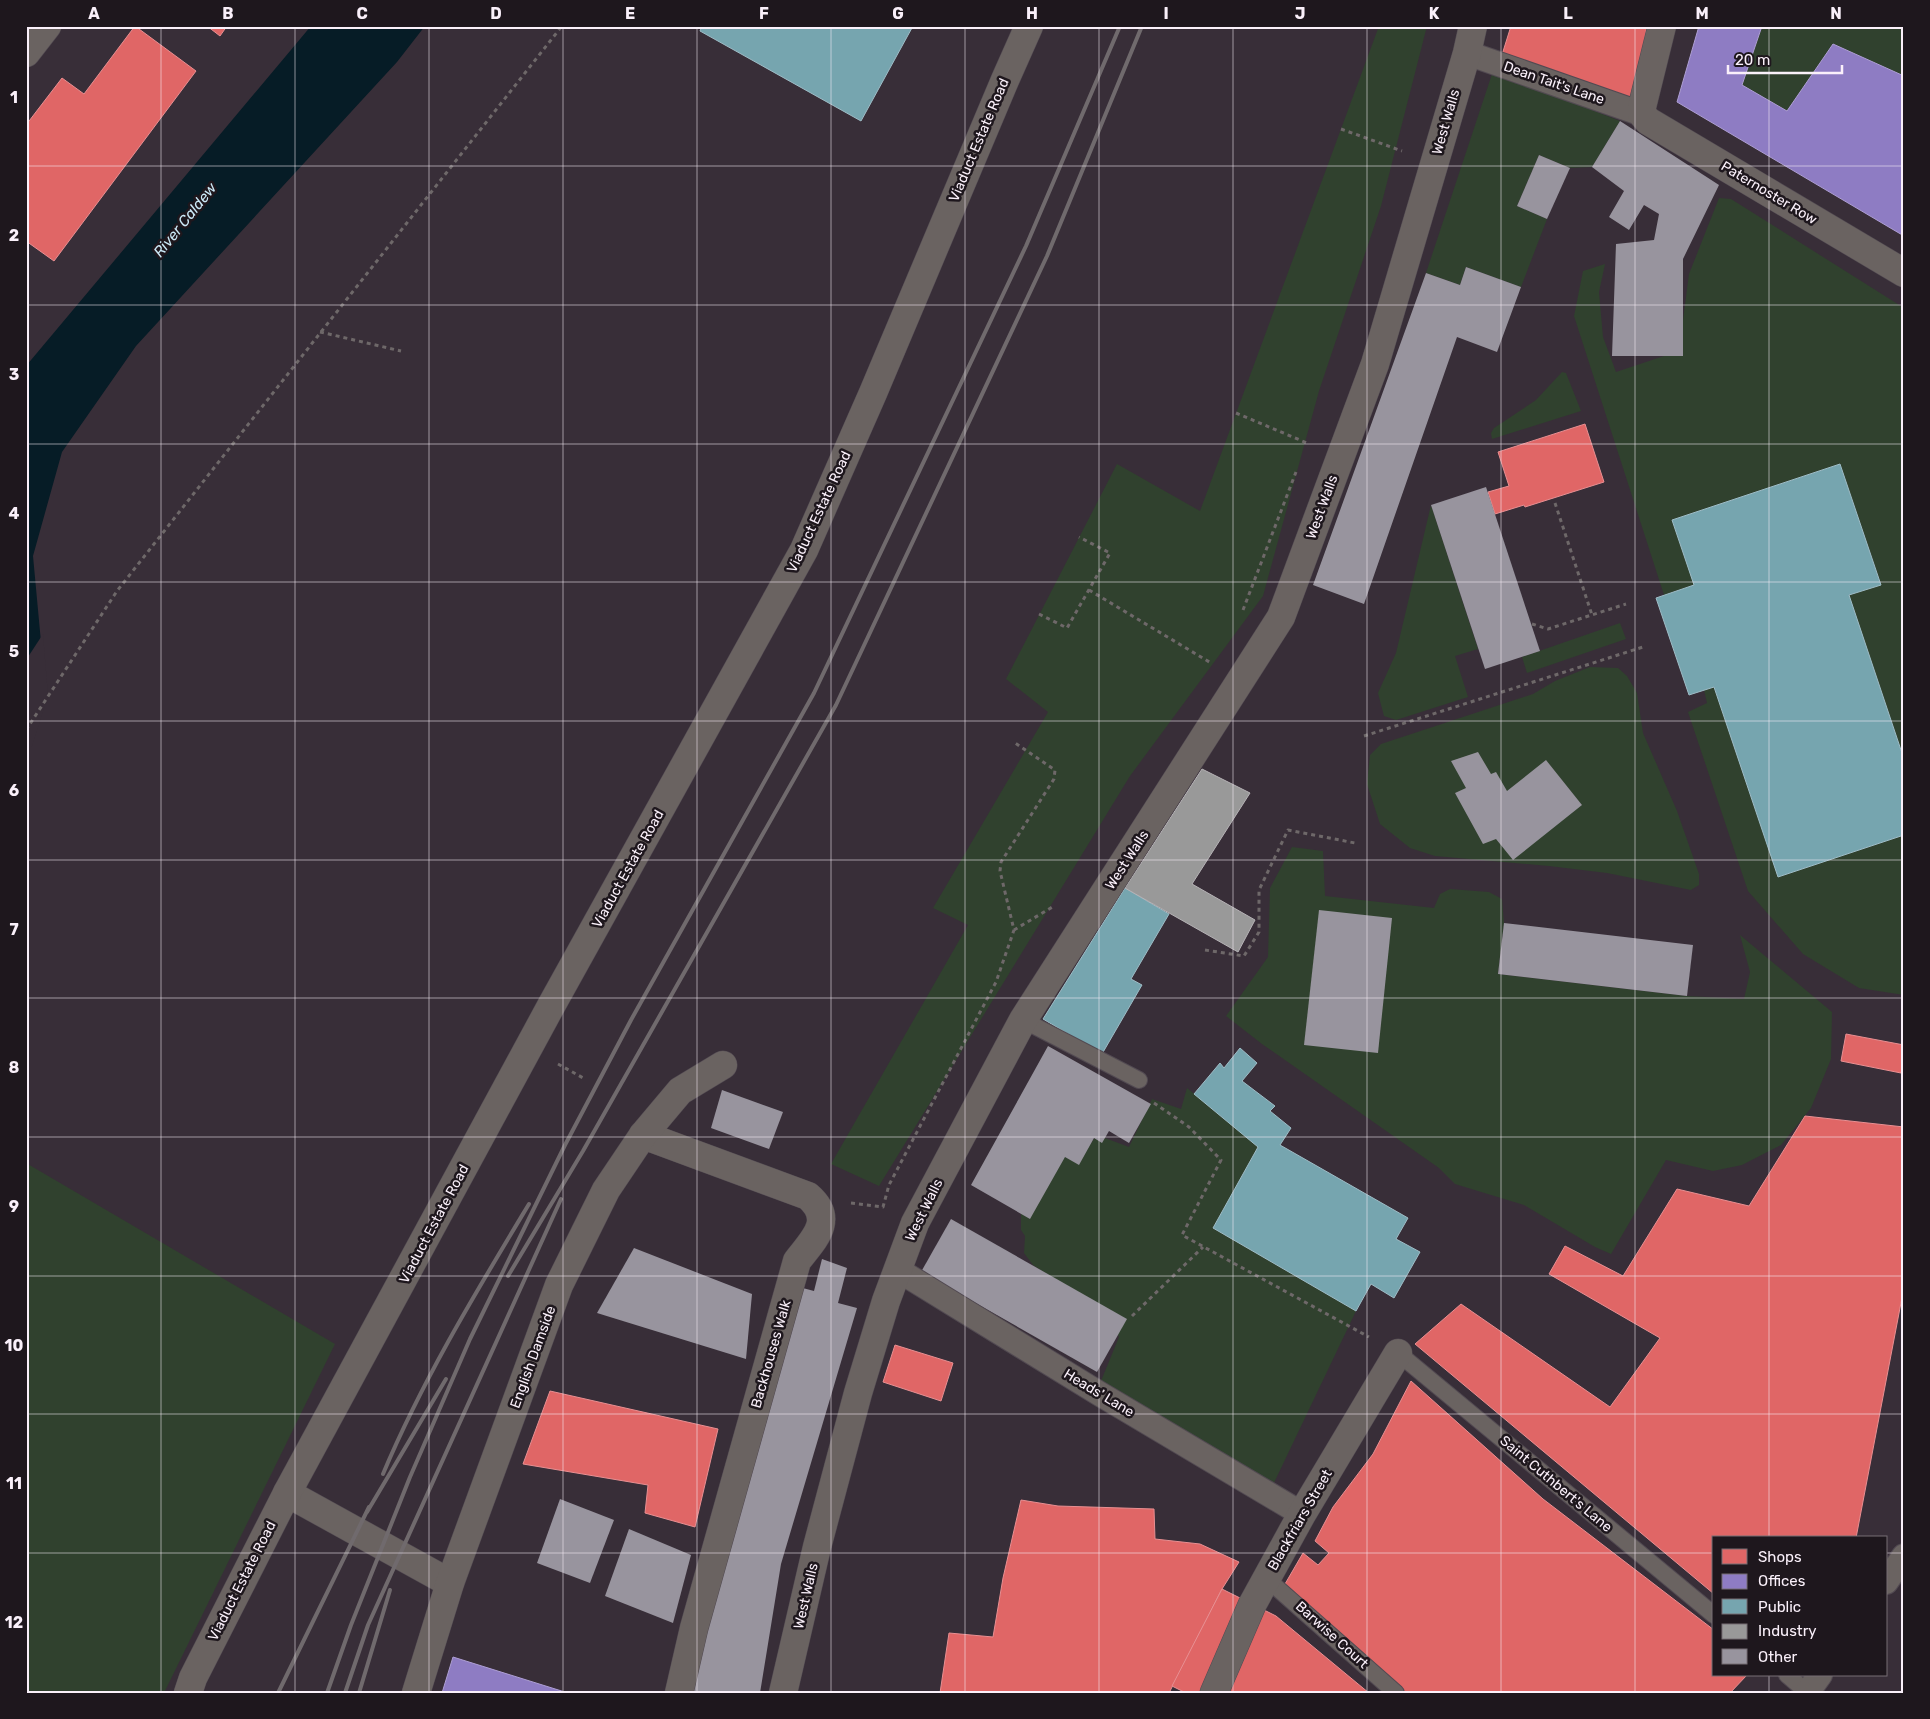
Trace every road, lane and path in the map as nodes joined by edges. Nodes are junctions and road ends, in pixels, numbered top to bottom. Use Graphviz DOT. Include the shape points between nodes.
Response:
graph roads {
  1 [pos="47,26"];
  2 [pos="562,26"];
  3 [pos="1029,26"];
  4 [pos="1473,26"];
  5 [pos="1662,26"];
  6 [pos="26,53"];
  7 [pos="1467,53"];
  8 [pos="1642,110"];
  9 [pos="1341,129"];
  10 [pos="1407,152"];
  11 [pos="1904,274"];
  12 [pos="320,332"];
  13 [pos="401,351"];
  14 [pos="1236,413"];
  15 [pos="1311,434"];
  16 [pos="1307,443"];
  17 [pos="1304,452"];
  18 [pos="1297,470"];
  19 [pos="1555,503"];
  20 [pos="1079,537"];
  21 [pos="1089,590"];
  22 [pos="1626,604"];
  23 [pos="1242,613"];
  24 [pos="1039,614"];
  25 [pos="1592,615"];
  26 [pos="1532,624"];
  27 [pos="1642,647"];
  28 [pos="1216,655"];
  29 [pos="1211,663"];
  30 [pos="1206,671"];
  31 [pos="26,730"];
  32 [pos="1364,736"];
  33 [pos="1015,743"];
  34 [pos="1355,843"];
  35 [pos="1058,904"];
  36 [pos="1014,930"];
  37 [pos="1205,950"];
  38 [pos="1023,1020"];
  39 [pos="723,1065"];
  40 [pos="1139,1080"];
  41 [pos="643,1135"];
  42 [pos="808,1196"];
  43 [pos="1203,1247"];
  44 [pos="898,1270"];
  45 [pos="1132,1316"];
  46 [pos="1398,1353"];
  47 [pos="288,1493"];
  48 [pos="1302,1514"];
  49 [pos="1904,1556"];
  50 [pos="1267,1578"];
  51 [pos="1888,1579"];
  52 [pos="450,1583"];
  53 [pos="1712,1613"];
  54 [pos="1787,1676"];
  55 [pos="1819,1676"];
  56 [pos="188,1693"];
  57 [pos="416,1693"];
  58 [pos="679,1693"];
  59 [pos="783,1693"];
  60 [pos="1214,1693"];
  61 [pos="1396,1693"];
  62 [pos="1807,1693"];
  1 -- 6 [label="street"];
  2 -- 12 [label="path"];
  3 -- 47 [label="street, Viaduct Estate Road" via="804,550"];
  4 -- 7 [label="street, West Walls"];
  5 -- 8 [label="street"];
  7 -- 8 [label="street, Dean Tait's Lane"];
  7 -- 38 [label="street, West Walls" via="1375,364 1281,617"];
  8 -- 11 [label="street, Paternoster Row" via="1648,121"];
  9 -- 10 [label="path"];
  12 -- 13 [label="path"];
  12 -- 31 [label="path" via="116,591"];
  14 -- 16 [label="path"];
  15 -- 16 [label="path"];
  16 -- 17 [label="path"];
  18 -- 23 [label="path"];
  19 -- 25 [label="path"];
  20 -- 21 [label="path" via="1110,553"];
  21 -- 24 [label="path" via="1067,628"];
  21 -- 29 [label="path"];
  22 -- 25 [label="path"];
  25 -- 26 [label="path" via="1548,629"];
  27 -- 32 [label="path"];
  28 -- 29 [label="path"];
  29 -- 30 [label="path"];
  33 -- 36 [label="path" via="1055,770 1054,779 1001,862 1000,871"];
  34 -- 37 [label="path" via="1288,830 1259,890 1259,932 1244,956"];
  35 -- 36 [label="path"];
  36 -- 42 [label="path" via="996,982 889,1185 883,1207"];
  38 -- 40 [label="lane"];
  38 -- 44 [label="street, West Walls" via="915,1223"];
  39 -- 41 [label="street, English Damside" via="680,1091"];
  40 -- 43 [label="path" via="1152,1101 1189,1127 1221,1160 1182,1235"];
  41 -- 42 [label="street"];
  41 -- 52 [label="street, English Damside" via="606,1190 559,1285"];
  42 -- 58 [label="street, Backhouses Walk" via="816,1202 821,1213 821,1226 797,1261 694,1628"];
  43 -- 45 [label="path"];
  43 -- 46 [label="path"];
  44 -- 48 [label="street, Heads' Lane"];
  44 -- 59 [label="street, West Walls" via="855,1402"];
  46 -- 48 [label="street, Blackfriars Street"];
  46 -- 53 [label="lane, Saint Cuthbert's Lane"];
  47 -- 52 [label="street"];
  47 -- 56 [label="street, Viaduct Estate Road"];
  48 -- 50 [label="street, Blackfriars Street"];
  49 -- 51 [label="street"];
  50 -- 60 [label="street, Blackfriars Street"];
  50 -- 61 [label="lane, Barwise Court"];
  52 -- 57 [label="street, English Damside"];
  54 -- 62 [label="lane"];
  55 -- 62 [label="street"];
}
